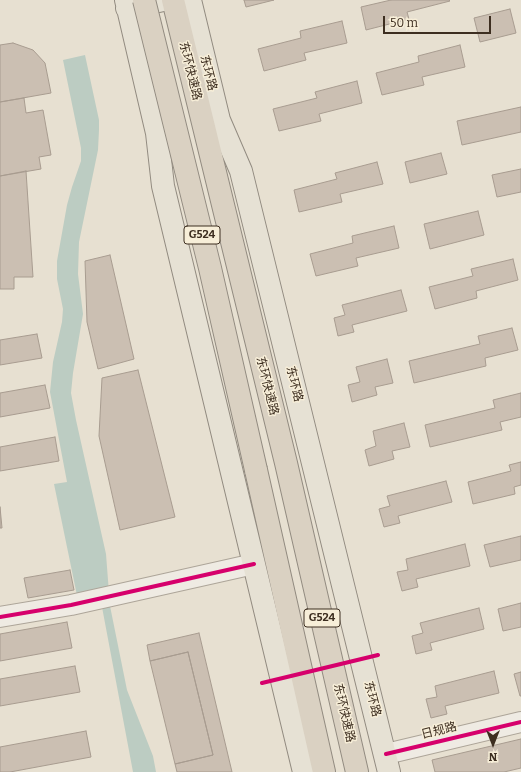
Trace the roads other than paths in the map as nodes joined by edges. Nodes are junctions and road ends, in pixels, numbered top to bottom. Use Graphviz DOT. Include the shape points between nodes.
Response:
graph roads {
  1 [pos="163,0"];
  2 [pos="173,0"];
  3 [pos="190,0"];
  4 [pos="133,3"];
  5 [pos="254,564"];
  6 [pos="0,617"];
  7 [pos="521,722"];
  8 [pos="388,763"];
  9 [pos="304,772"];
  10 [pos="324,772"];
  11 [pos="357,772"];
  1 -- 4 [label="main road"];
  2 -- 11 [label="highway, 东环快速路 / G524" via="286,463"];
  3 -- 8 [label="main road, 东环路" via="220,120 241,170"];
  4 -- 5 [label="main road" via="157,133 163,186"];
  4 -- 10 [label="highway, G524, bridge" via="209,260"];
  5 -- 6 [label="street" via="71,605"];
  5 -- 9 [label="main road"];
  7 -- 8 [label="street, 日规路"];
}
